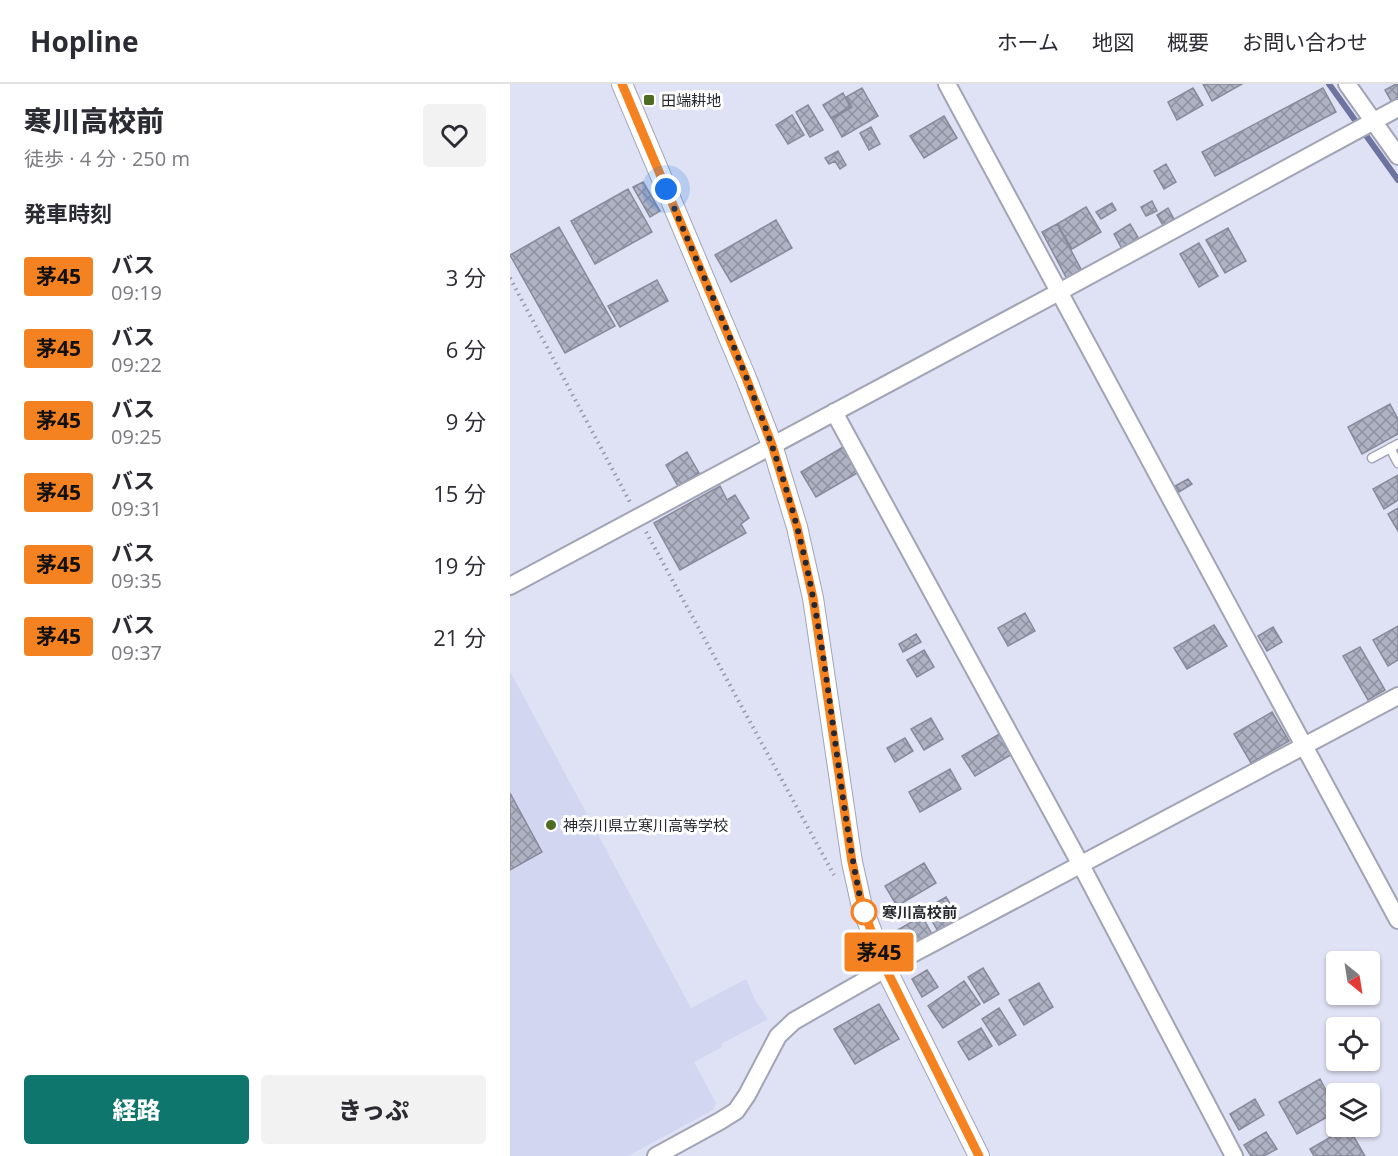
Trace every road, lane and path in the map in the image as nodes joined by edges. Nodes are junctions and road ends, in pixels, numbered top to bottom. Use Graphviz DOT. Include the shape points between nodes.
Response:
graph roads {
  1 [pos="622,84"];
  2 [pos="946,84"];
  3 [pos="1347,84"];
  4 [pos="1398,108"];
  5 [pos="1374,121"];
  6 [pos="1398,156"];
  7 [pos="510,278"];
  8 [pos="1059,292"];
  9 [pos="834,412"];
  10 [pos="772,445"];
  11 [pos="1394,446"];
  12 [pos="1372,458"];
  13 [pos="1398,463"];
  14 [pos="638,517"];
  15 [pos="510,586"];
  16 [pos="1398,696"];
  17 [pos="1304,746"];
  18 [pos="1081,865"];
  19 [pos="834,875"];
  20 [pos="1398,920"];
  21 [pos="886,969"];
  22 [pos="656,1156"];
  23 [pos="980,1156"];
  24 [pos="1234,1156"];
  1 -- 10 [label="street"];
  2 -- 8 [label="street"];
  3 -- 5 [label="street"];
  4 -- 5 [label="street"];
  5 -- 6 [label="street"];
  5 -- 8 [label="street"];
  7 -- 14 [label="path"];
  8 -- 9 [label="street"];
  8 -- 17 [label="street"];
  9 -- 10 [label="street"];
  9 -- 18 [label="street"];
  10 -- 14 [label="street"];
  10 -- 21 [label="street" via="813,598 852,862 862,907"];
  11 -- 12 [label="lane"];
  11 -- 13 [label="lane"];
  14 -- 15 [label="street"];
  14 -- 19 [label="path"];
  16 -- 17 [label="street"];
  17 -- 18 [label="street"];
  17 -- 20 [label="street"];
  18 -- 21 [label="street"];
  18 -- 24 [label="street"];
  21 -- 22 [label="street" via="794,1021 778,1036 735,1111"];
  21 -- 23 [label="street"];
}
